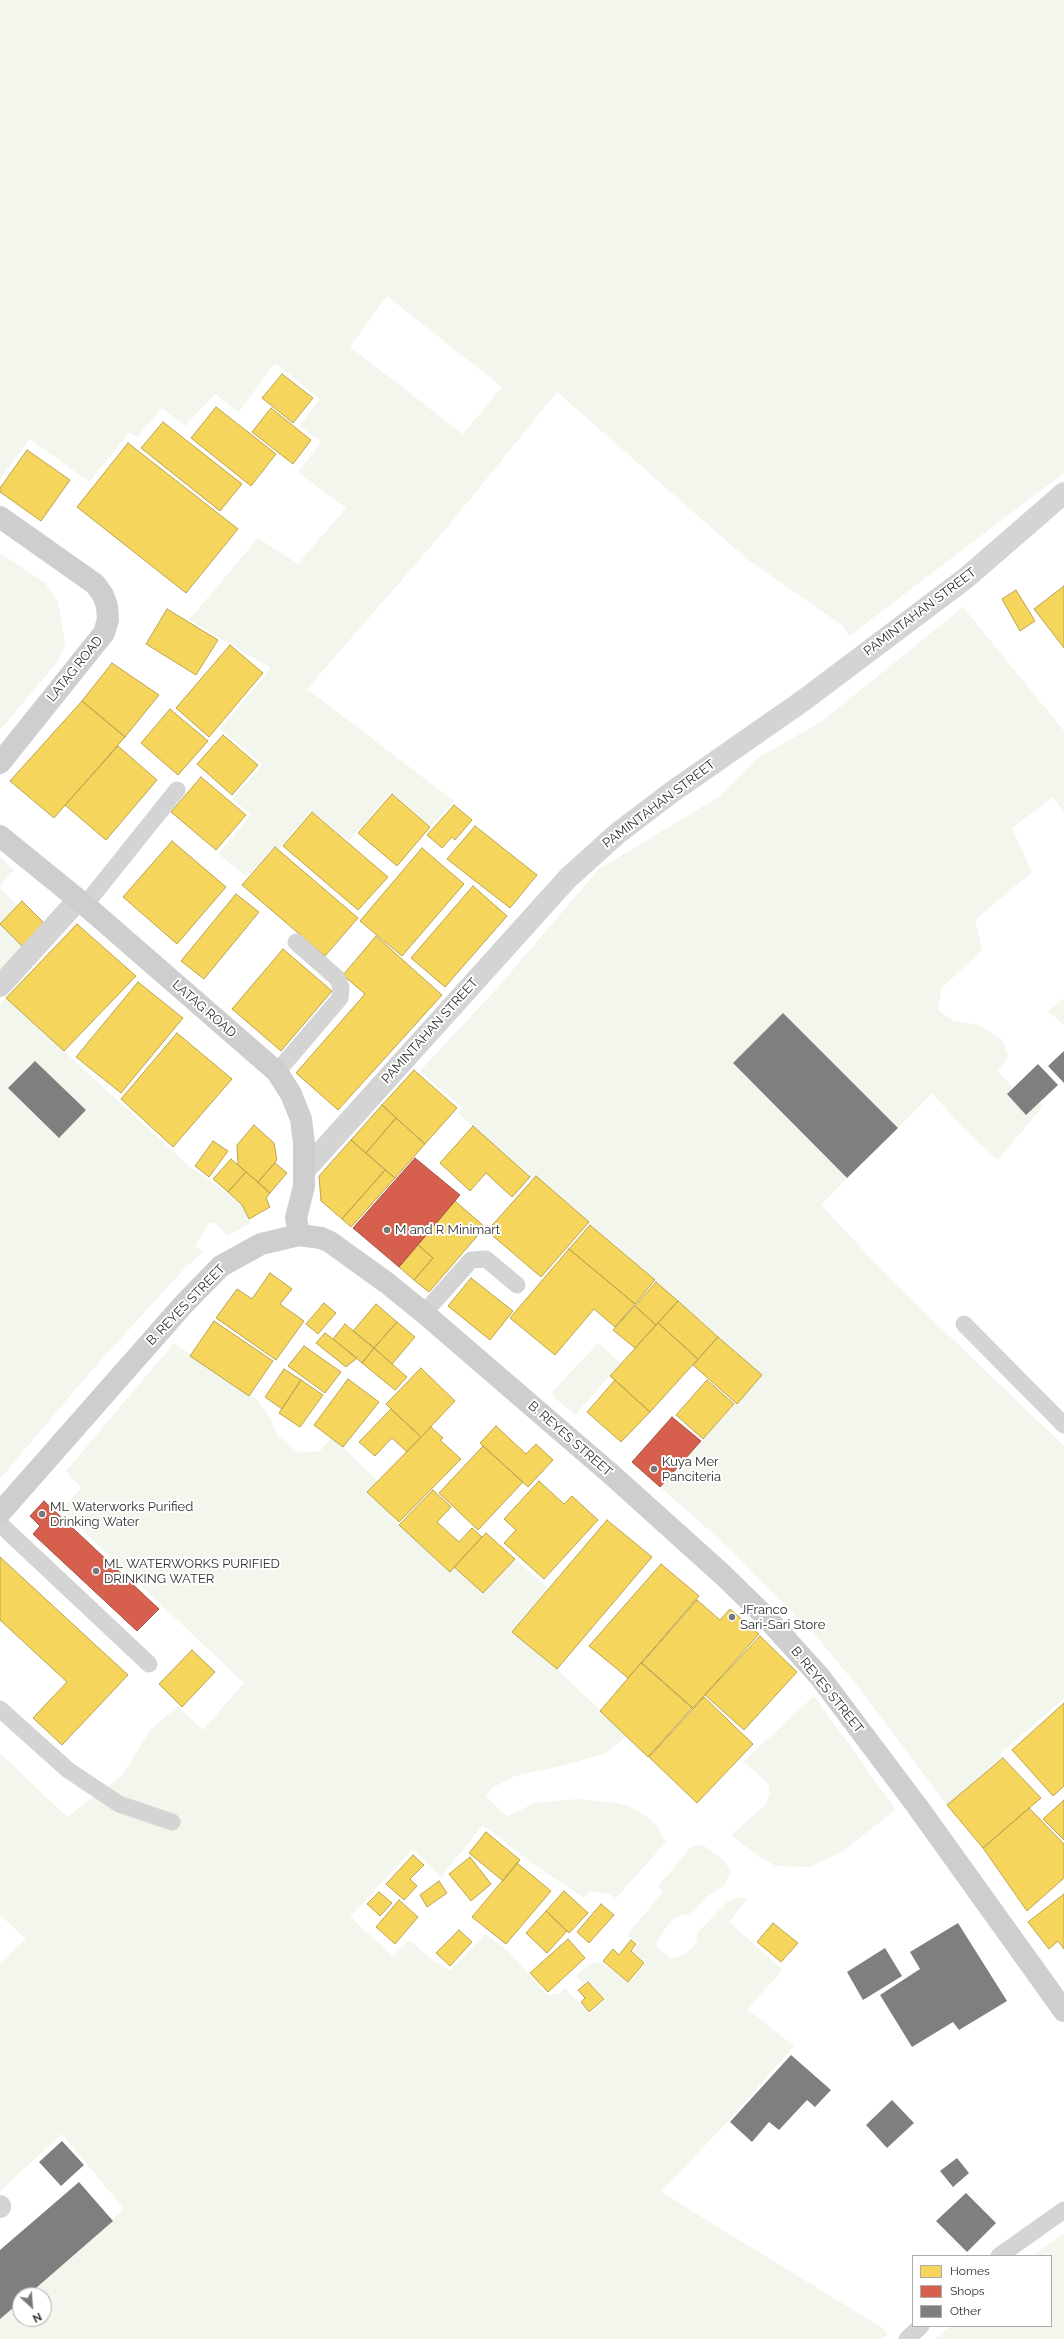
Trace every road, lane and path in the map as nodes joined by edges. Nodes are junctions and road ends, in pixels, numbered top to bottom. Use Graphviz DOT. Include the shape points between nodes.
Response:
graph roads {
  1 [pos="1064,493"];
  2 [pos="0,517"];
  3 [pos="0,762"];
  4 [pos="177,790"];
  5 [pos="0,836"];
  6 [pos="81,902"];
  7 [pos="296,942"];
  8 [pos="0,986"];
  9 [pos="277,1072"];
  10 [pos="305,1170"];
  11 [pos="299,1235"];
  12 [pos="517,1285"];
  13 [pos="424,1313"];
  14 [pos="964,1324"];
  15 [pos="1064,1425"];
  16 [pos="0,1513"];
  17 [pos="0,1524"];
  18 [pos="149,1664"];
  19 [pos="0,1709"];
  20 [pos="172,1822"];
  21 [pos="1064,2011"];
  22 [pos="1064,2210"];
  23 [pos="1000,2255"];
  24 [pos="920,2327"];
  25 [pos="907,2339"];
  1 -- 10 [label="street, PAMINTAHAN STREET" via="966,578 804,700 672,792 612,838 568,878"];
  2 -- 3 [label="street, LATAG ROAD" via="95,584 107,606 108,620 104,633"];
  4 -- 6 [label="lane"];
  5 -- 6 [label="street, LATAG ROAD"];
  6 -- 8 [label="street"];
  6 -- 9 [label="street, LATAG ROAD"];
  7 -- 9 [label="lane" via="337,978 340,998"];
  9 -- 10 [label="street, LATAG ROAD" via="291,1094 301,1119"];
  10 -- 11 [label="street, LATAG ROAD" via="296,1218"];
  11 -- 13 [label="street, B. REYES STREET" via="330,1242"];
  11 -- 16 [label="street, B. REYES STREET" via="261,1244 221,1266 183,1305"];
  12 -- 13 [label="lane" via="486,1259 471,1260"];
  13 -- 21 [label="street, B. REYES STREET" via="723,1575 789,1642 820,1677"];
  14 -- 15 [label="lane"];
  17 -- 18 [label="lane"];
  19 -- 20 [label="lane" via="68,1770 119,1804"];
  22 -- 23 [label="lane"];
  24 -- 25 [label="lane"];
}
